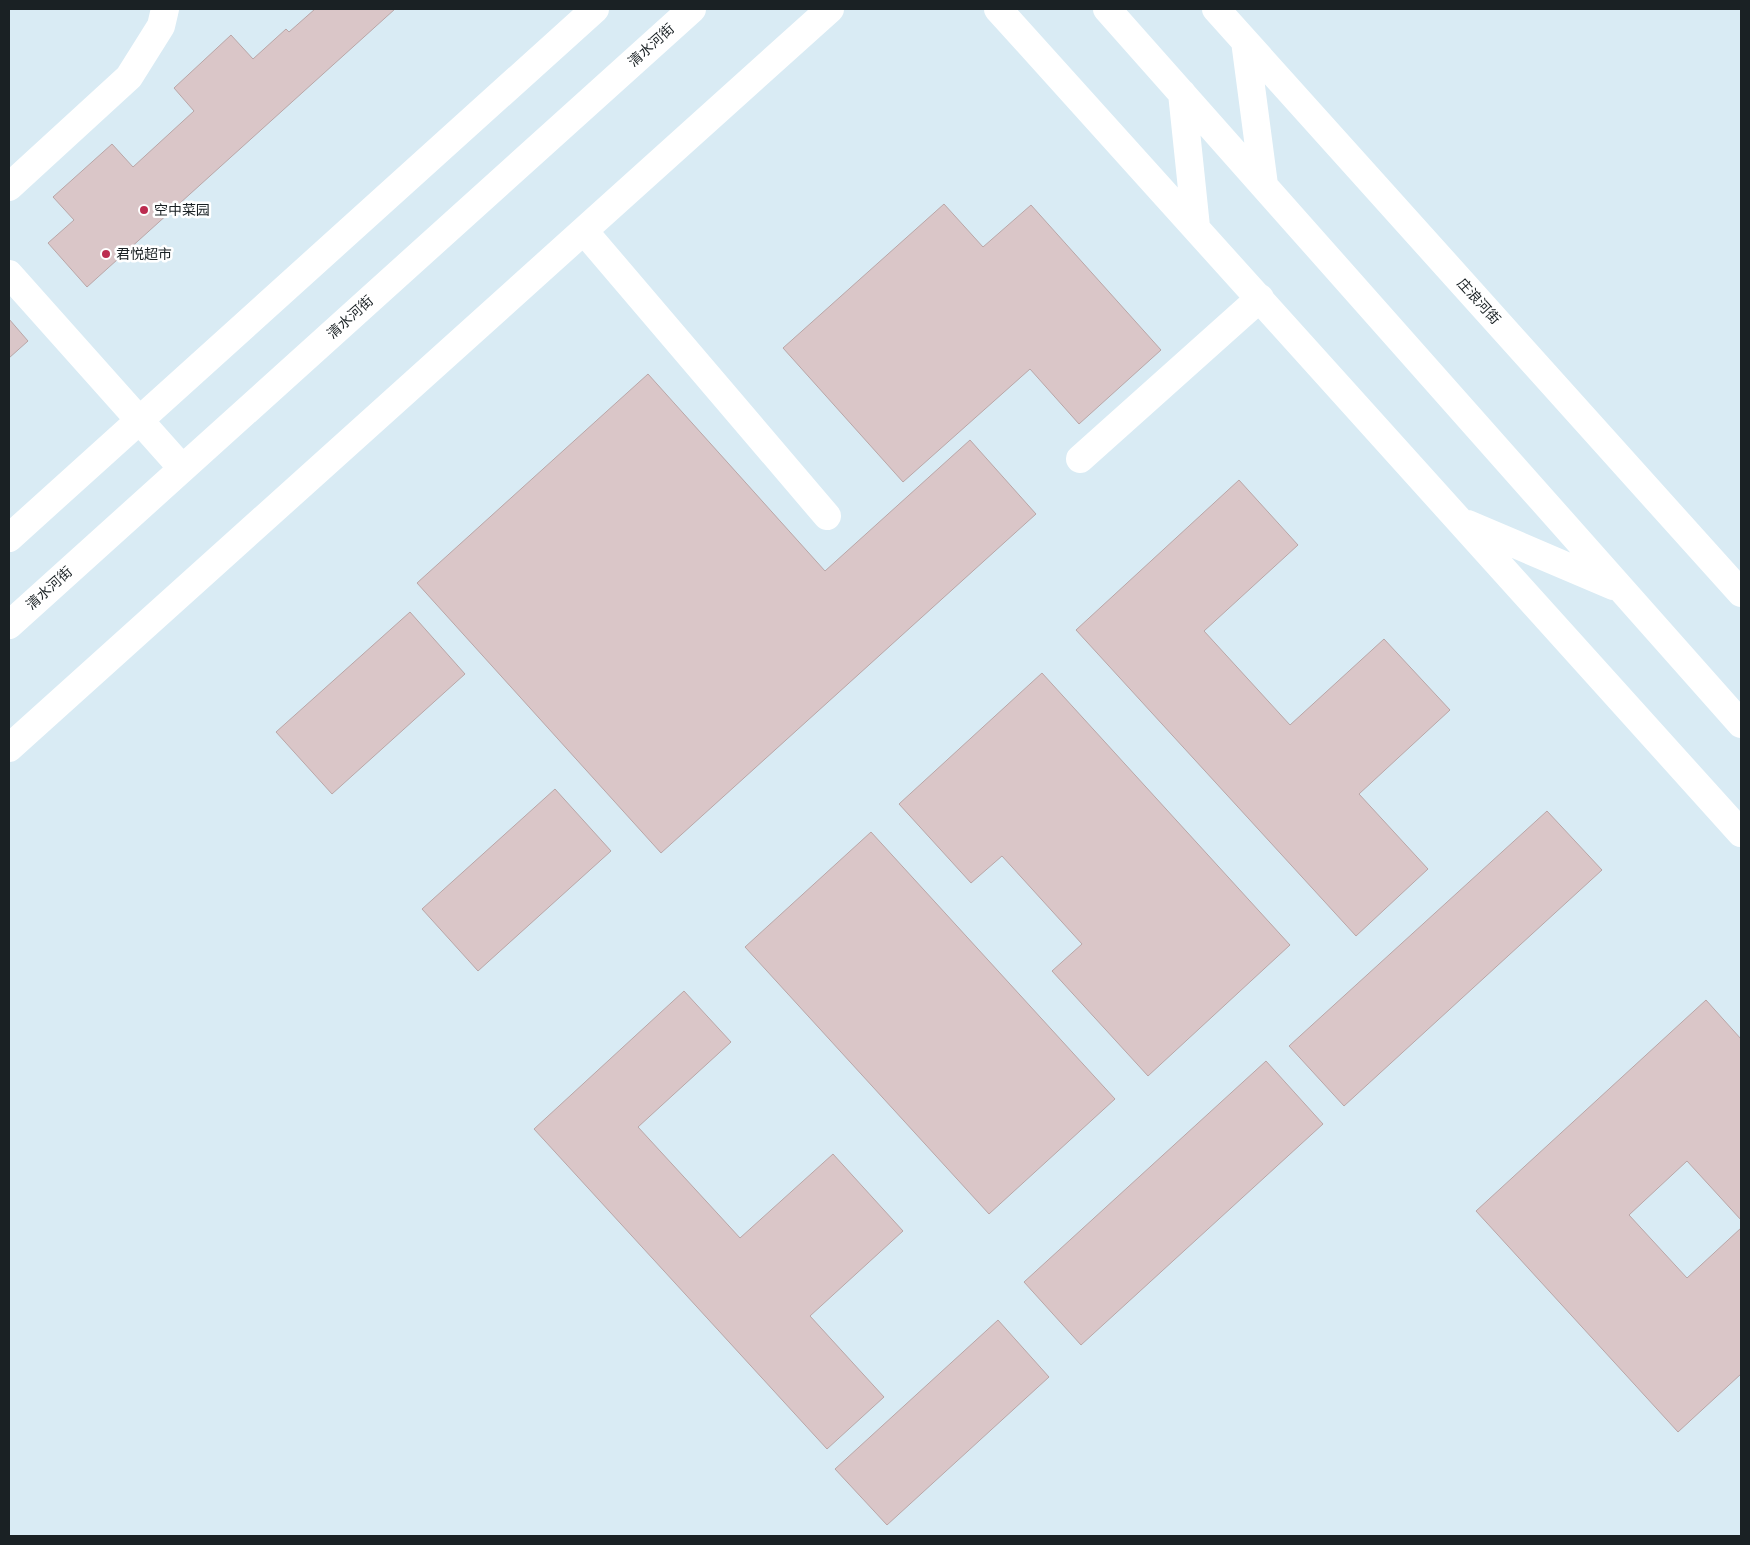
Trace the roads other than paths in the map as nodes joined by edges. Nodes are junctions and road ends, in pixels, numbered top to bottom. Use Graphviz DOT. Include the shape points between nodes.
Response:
graph roads {
  1 [pos="165,9"];
  2 [pos="595,9"];
  3 [pos="692,9"];
  4 [pos="830,9"];
  5 [pos="998,9"];
  6 [pos="1106,9"];
  7 [pos="1216,9"];
  8 [pos="1245,41"];
  9 [pos="1182,93"];
  10 [pos="1264,185"];
  11 [pos="9,187"];
  12 [pos="1196,227"];
  13 [pos="584,231"];
  14 [pos="9,274"];
  15 [pos="1260,298"];
  16 [pos="139,420"];
  17 [pos="1080,459"];
  18 [pos="182,468"];
  19 [pos="827,516"];
  20 [pos="1460,521"];
  21 [pos="9,538"];
  22 [pos="1619,589"];
  23 [pos="1741,592"];
  24 [pos="9,624"];
  25 [pos="1741,724"];
  26 [pos="9,748"];
  27 [pos="1741,833"];
  1 -- 11 [label="street" via="160,26 129,77"];
  2 -- 16 [label="street"];
  3 -- 18 [label="street, 清水河街"];
  4 -- 13 [label="street"];
  5 -- 12 [label="street"];
  6 -- 9 [label="street"];
  7 -- 8 [label="street, 庄浪河街"];
  8 -- 10 [label="street"];
  8 -- 23 [label="street, 庄浪河街"];
  9 -- 10 [label="street"];
  9 -- 12 [label="street"];
  10 -- 22 [label="street"];
  12 -- 15 [label="street"];
  13 -- 19 [label="street"];
  13 -- 26 [label="street"];
  14 -- 16 [label="street"];
  15 -- 17 [label="street"];
  15 -- 20 [label="street"];
  16 -- 18 [label="street"];
  16 -- 21 [label="street"];
  18 -- 24 [label="street, 清水河街"];
  20 -- 22 [label="street"];
  20 -- 27 [label="street"];
  22 -- 25 [label="street"];
}
